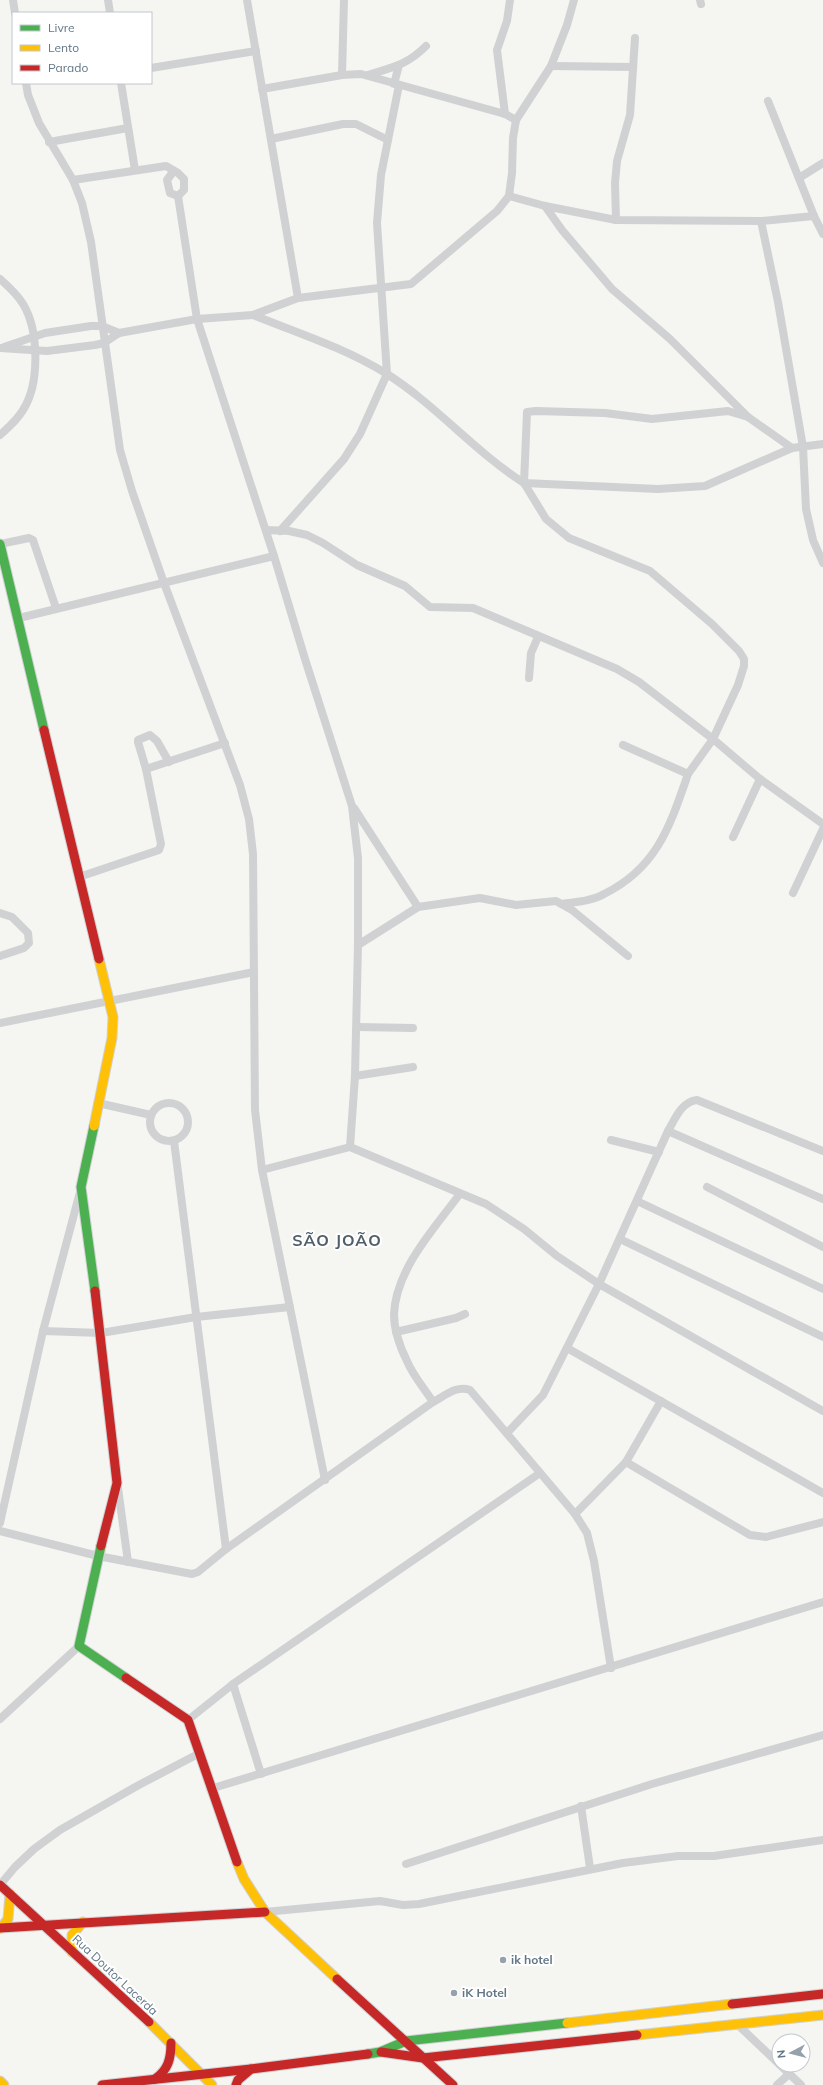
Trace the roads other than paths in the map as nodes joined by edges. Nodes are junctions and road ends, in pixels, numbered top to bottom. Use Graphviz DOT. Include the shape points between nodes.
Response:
graph roads {
  1 [pos="13,0"];
  2 [pos="108,0"];
  3 [pos="247,0"];
  4 [pos="344,0"];
  5 [pos="510,0"];
  6 [pos="574,0"];
  7 [pos="15,12"];
  8 [pos="110,12"];
  9 [pos="635,38"];
  10 [pos="426,46"];
  11 [pos="256,51"];
  12 [pos="399,65"];
  13 [pos="551,66"];
  14 [pos="633,67"];
  15 [pos="152,68"];
  16 [pos="342,75"];
  17 [pos="368,75"];
  18 [pos="26,84"];
  19 [pos="121,84"];
  20 [pos="397,84"];
  21 [pos="262,89"];
  22 [pos="768,101"];
  23 [pos="505,114"];
  24 [pos="516,120"];
  25 [pos="128,128"];
  26 [pos="271,139"];
  27 [pos="388,140"];
  28 [pos="49,142"];
  29 [pos="823,163"];
  30 [pos="135,170"];
  31 [pos="173,172"];
  32 [pos="799,178"];
  33 [pos="73,180"];
  34 [pos="178,196"];
  35 [pos="509,196"];
  36 [pos="545,206"];
  37 [pos="814,216"];
  38 [pos="616,220"];
  39 [pos="761,221"];
  40 [pos="823,234"];
  41 [pos="0,279"];
  42 [pos="382,289"];
  43 [pos="298,298"];
  44 [pos="253,315"];
  45 [pos="197,319"];
  46 [pos="102,326"];
  47 [pos="119,333"];
  48 [pos="33,337"];
  49 [pos="104,342"];
  50 [pos="0,348"];
  51 [pos="36,351"];
  52 [pos="388,374"];
  53 [pos="748,417"];
  54 [pos="0,434"];
  55 [pos="823,444"];
  56 [pos="803,447"];
  57 [pos="792,448"];
  58 [pos="524,483"];
  59 [pos="266,530"];
  60 [pos="280,531"];
  61 [pos="0,544"];
  62 [pos="274,556"];
  63 [pos="823,563"];
  64 [pos="164,583"];
  65 [pos="56,608"];
  66 [pos="19,618"];
  67 [pos="538,637"];
  68 [pos="529,678"];
  69 [pos="713,739"];
  70 [pos="225,742"];
  71 [pos="624,745"];
  72 [pos="169,762"];
  73 [pos="146,769"];
  74 [pos="688,774"];
  75 [pos="760,779"];
  76 [pos="352,806"];
  77 [pos="823,824"];
  78 [pos="823,829"];
  79 [pos="733,837"];
  80 [pos="79,877"];
  81 [pos="793,893"];
  82 [pos="562,904"];
  83 [pos="418,906"];
  84 [pos="0,913"];
  85 [pos="358,945"];
  86 [pos="0,956"];
  87 [pos="628,956"];
  88 [pos="254,972"];
  89 [pos="110,1001"];
  90 [pos="0,1023"];
  91 [pos="356,1027"];
  92 [pos="413,1028"];
  93 [pos="413,1067"];
  94 [pos="355,1076"];
  95 [pos="98,1103"];
  96 [pos="151,1115"];
  97 [pos="668,1131"];
  98 [pos="611,1140"];
  99 [pos="174,1141"];
  100 [pos="350,1147"];
  101 [pos="823,1151"];
  102 [pos="659,1152"];
  103 [pos="262,1170"];
  104 [pos="81,1187"];
  105 [pos="707,1187"];
  106 [pos="459,1194"];
  107 [pos="823,1199"];
  108 [pos="637,1201"];
  109 [pos="620,1239"];
  110 [pos="823,1247"];
  111 [pos="599,1284"];
  112 [pos="823,1289"];
  113 [pos="290,1307"];
  114 [pos="465,1314"];
  115 [pos="196,1317"];
  116 [pos="43,1331"];
  117 [pos="396,1332"];
  118 [pos="101,1333"];
  119 [pos="823,1337"];
  120 [pos="567,1348"];
  121 [pos="661,1401"];
  122 [pos="433,1402"];
  123 [pos="823,1411"];
  124 [pos="507,1434"];
  125 [pos="626,1462"];
  126 [pos="540,1473"];
  127 [pos="326,1480"];
  128 [pos="117,1483"];
  129 [pos="823,1493"];
  130 [pos="575,1514"];
  131 [pos="823,1522"];
  132 [pos="0,1523"];
  133 [pos="0,1531"];
  134 [pos="226,1549"];
  135 [pos="98,1556"];
  136 [pos="128,1562"];
  137 [pos="823,1602"];
  138 [pos="79,1646"];
  139 [pos="611,1668"];
  140 [pos="234,1684"];
  141 [pos="0,1719"];
  142 [pos="188,1720"];
  143 [pos="823,1735"];
  144 [pos="198,1754"];
  145 [pos="261,1774"];
  146 [pos="210,1789"];
  147 [pos="581,1806"];
  148 [pos="823,1840"];
  149 [pos="406,1864"];
  150 [pos="590,1868"];
  151 [pos="0,1885"];
  152 [pos="10,1894"];
  153 [pos="265,1912"];
  154 [pos="83,1922"];
  155 [pos="44,1925"];
  156 [pos="0,1928"];
  157 [pos="72,1952"];
  158 [pos="823,1994"];
  159 [pos="823,2015"];
  160 [pos="738,2026"];
  161 [pos="406,2041"];
  162 [pos="171,2043"];
  163 [pos="380,2052"];
  164 [pos="771,2057"];
  165 [pos="423,2058"];
  166 [pos="252,2069"];
  167 [pos="199,2073"];
  168 [pos="788,2074"];
  169 [pos="154,2080"];
  170 [pos="0,2081"];
  171 [pos="4,2085"];
  172 [pos="102,2085"];
  173 [pos="212,2085"];
  174 [pos="236,2085"];
  175 [pos="453,2085"];
  176 [pos="777,2085"];
  177 [pos="800,2085"];
  1 -- 7 [label="street"];
  2 -- 8 [label="street"];
  3 -- 11 [label="street"];
  4 -- 16 [label="street"];
  5 -- 23 [label="street" via="507,22 497,50"];
  6 -- 13 [label="street"];
  9 -- 14 [label="street"];
  10 -- 12 [label="street" via="414,58"];
  11 -- 15 [label="street"];
  11 -- 21 [label="street"];
  12 -- 17 [label="street"];
  12 -- 20 [label="street"];
  13 -- 14 [label="street"];
  13 -- 24 [label="street"];
  14 -- 38 [label="street" via="630,115 617,160"];
  16 -- 17 [label="street"];
  16 -- 21 [label="street"];
  17 -- 20 [label="street"];
  18 -- 28 [label="street" via="39,123"];
  19 -- 25 [label="street"];
  20 -- 23 [label="street"];
  20 -- 27 [label="street"];
  21 -- 26 [label="street"];
  22 -- 32 [label="street"];
  23 -- 24 [label="street"];
  24 -- 35 [label="street"];
  25 -- 28 [label="street"];
  25 -- 30 [label="street"];
  26 -- 27 [label="street" via="356,124"];
  26 -- 43 [label="street"];
  27 -- 42 [label="street" via="376,223"];
  28 -- 33 [label="street"];
  29 -- 32 [label="street"];
  30 -- 31 [label="street" via="166,166 172,168"];
  30 -- 33 [label="street"];
  31 -- 34 [label="street" via="166,180 167,186 170,193"];
  31 -- 34 [label="street" via="184,179 184,190"];
  32 -- 37 [label="street"];
  33 -- 46 [label="street" via="82,203 91,242"];
  34 -- 45 [label="street"];
  35 -- 36 [label="street"];
  35 -- 42 [label="street" via="497,211 410,284"];
  36 -- 38 [label="street"];
  36 -- 53 [label="street" via="612,289 670,339"];
  37 -- 39 [label="street"];
  37 -- 40 [label="street"];
  38 -- 39 [label="street"];
  39 -- 56 [label="street"];
  41 -- 48 [label="street" via="23,304"];
  42 -- 43 [label="street"];
  42 -- 52 [label="street"];
  43 -- 44 [label="street"];
  44 -- 45 [label="street"];
  44 -- 52 [label="street" via="352,354"];
  45 -- 47 [label="street"];
  45 -- 59 [label="street"];
  46 -- 47 [label="street"];
  46 -- 48 [label="street" via="44,333"];
  46 -- 49 [label="street"];
  47 -- 49 [label="street"];
  48 -- 50 [label="street"];
  48 -- 51 [label="street"];
  49 -- 51 [label="street"];
  49 -- 64 [label="street" via="120,450"];
  50 -- 51 [label="street"];
  51 -- 54 [label="street" via="31,391 23,410"];
  52 -- 58 [label="street" via="446,419 508,473"];
  52 -- 60 [label="street" via="360,434 344,459"];
  53 -- 57 [label="street"];
  53 -- 58 [label="street" via="728,410 652,419 605,413 527,412"];
  55 -- 56 [label="street"];
  56 -- 57 [label="street"];
  56 -- 63 [label="street" via="806,509 813,540"];
  57 -- 58 [label="street" via="705,486 658,489"];
  58 -- 69 [label="street" via="538,509 558,530 569,538 650,571 739,651 744,659 744,666"];
  59 -- 60 [label="street"];
  59 -- 62 [label="street"];
  60 -- 67 [label="street" via="307,535 357,565 405,586 430,607 473,608"];
  61 -- 65 [label="street" via="29,538 33,540"];
  61 -- 66 [label="street"];
  62 -- 64 [label="street"];
  62 -- 76 [label="street"];
  64 -- 65 [label="street"];
  64 -- 70 [label="street"];
  65 -- 66 [label="street"];
  66 -- 80 [label="street"];
  67 -- 68 [label="street" via="531,653"];
  67 -- 69 [label="street" via="617,669 639,682"];
  69 -- 74 [label="street"];
  69 -- 75 [label="street"];
  70 -- 72 [label="street"];
  70 -- 88 [label="street" via="242,792 254,854"];
  71 -- 74 [label="street"];
  72 -- 73 [label="street"];
  72 -- 73 [label="street" via="150,734 138,740"];
  73 -- 80 [label="street" via="159,850"];
  74 -- 82 [label="street" via="667,830 647,863 604,894"];
  75 -- 77 [label="street"];
  75 -- 79 [label="street"];
  76 -- 83 [label="street"];
  76 -- 85 [label="street" via="358,858"];
  78 -- 81 [label="street"];
  80 -- 89 [label="street"];
  82 -- 83 [label="street" via="556,901 516,905 480,898"];
  82 -- 87 [label="street"];
  83 -- 85 [label="street"];
  84 -- 86 [label="street" via="12,916 28,933 29,943 24,948"];
  85 -- 91 [label="street"];
  88 -- 89 [label="street"];
  88 -- 103 [label="street" via="254,1110"];
  89 -- 90 [label="street"];
  89 -- 95 [label="street" via="113,1017 112,1038"];
  91 -- 92 [label="street"];
  91 -- 94 [label="street"];
  93 -- 94 [label="street"];
  94 -- 100 [label="street"];
  95 -- 96 [label="street"];
  95 -- 104 [label="street"];
  96 -- 99 [label="street" via="150,1126 153,1132 163,1140"];
  96 -- 99 [label="street" via="165,1103 176,1104 185,1112 188,1128 185,1134"];
  97 -- 101 [label="street" via="682,1107 692,1100 697,1100"];
  97 -- 102 [label="street"];
  97 -- 107 [label="street"];
  98 -- 102 [label="street"];
  99 -- 115 [label="street"];
  100 -- 103 [label="street"];
  100 -- 106 [label="street"];
  102 -- 108 [label="street"];
  103 -- 113 [label="street"];
  104 -- 116 [label="street"];
  104 -- 118 [label="street"];
  105 -- 110 [label="street"];
  106 -- 111 [label="street" via="492,1208"];
  106 -- 117 [label="street" via="407,1270 397,1294 394,1315"];
  108 -- 109 [label="street"];
  108 -- 112 [label="street"];
  109 -- 111 [label="street"];
  109 -- 119 [label="street"];
  111 -- 120 [label="street"];
  111 -- 123 [label="street"];
  113 -- 115 [label="street"];
  113 -- 127 [label="street"];
  114 -- 117 [label="street"];
  115 -- 118 [label="street"];
  115 -- 134 [label="street"];
  116 -- 118 [label="street"];
  116 -- 132 [label="street"];
  117 -- 122 [label="street" via="407,1362"];
  118 -- 128 [label="street"];
  120 -- 121 [label="street"];
  120 -- 124 [label="street" via="543,1395"];
  121 -- 125 [label="street"];
  121 -- 129 [label="street"];
  122 -- 124 [label="street" via="456,1389 470,1390"];
  122 -- 127 [label="street"];
  124 -- 126 [label="street"];
  125 -- 130 [label="street"];
  125 -- 131 [label="street" via="750,1535 766,1537"];
  126 -- 130 [label="street"];
  126 -- 140 [label="street"];
  127 -- 134 [label="street"];
  128 -- 135 [label="street"];
  128 -- 136 [label="street"];
  130 -- 139 [label="street" via="587,1533 594,1561"];
  133 -- 135 [label="street"];
  134 -- 136 [label="street" via="192,1574"];
  135 -- 136 [label="street"];
  135 -- 138 [label="street"];
  137 -- 139 [label="street"];
  138 -- 141 [label="street"];
  138 -- 142 [label="street"];
  139 -- 145 [label="street"];
  140 -- 142 [label="street"];
  140 -- 145 [label="street"];
  142 -- 144 [label="street"];
  143 -- 147 [label="street"];
  144 -- 146 [label="street"];
  144 -- 151 [label="street" via="60,1830 14,1867"];
  145 -- 146 [label="street"];
  146 -- 153 [label="street" via="244,1879"];
  147 -- 149 [label="street"];
  147 -- 150 [label="street"];
  148 -- 150 [label="street" via="714,1856 678,1856"];
  150 -- 153 [label="street" via="419,1904 403,1905 380,1901"];
  151 -- 152 [label="street, Rua Doutor Lacerda"];
  152 -- 155 [label="street, Rua Doutor Lacerda"];
  152 -- 156 [label="street" via="8,1919"];
  153 -- 154 [label="street"];
  153 -- 161 [label="street"];
  154 -- 155 [label="street"];
  154 -- 157 [label="street" via="70,1936"];
  155 -- 156 [label="street"];
  155 -- 157 [label="street, Rua Doutor Lacerda"];
  157 -- 162 [label="street, Rua Doutor Lacerda"];
  158 -- 161 [label="street"];
  159 -- 160 [label="street"];
  160 -- 164 [label="street"];
  160 -- 165 [label="street"];
  161 -- 163 [label="street"];
  161 -- 165 [label="street"];
  162 -- 167 [label="street, Rua Doutor Lacerda"];
  162 -- 169 [label="street" via="170,2064 163,2074"];
  163 -- 165 [label="street"];
  163 -- 166 [label="street"];
  165 -- 175 [label="street"];
  166 -- 167 [label="street"];
  166 -- 174 [label="street" via="238,2080"];
  167 -- 169 [label="street"];
  167 -- 173 [label="street, Rua Doutor Lacerda"];
  168 -- 176 [label="street"];
  168 -- 177 [label="street"];
  169 -- 172 [label="street"];
  170 -- 171 [label="street"];
}
